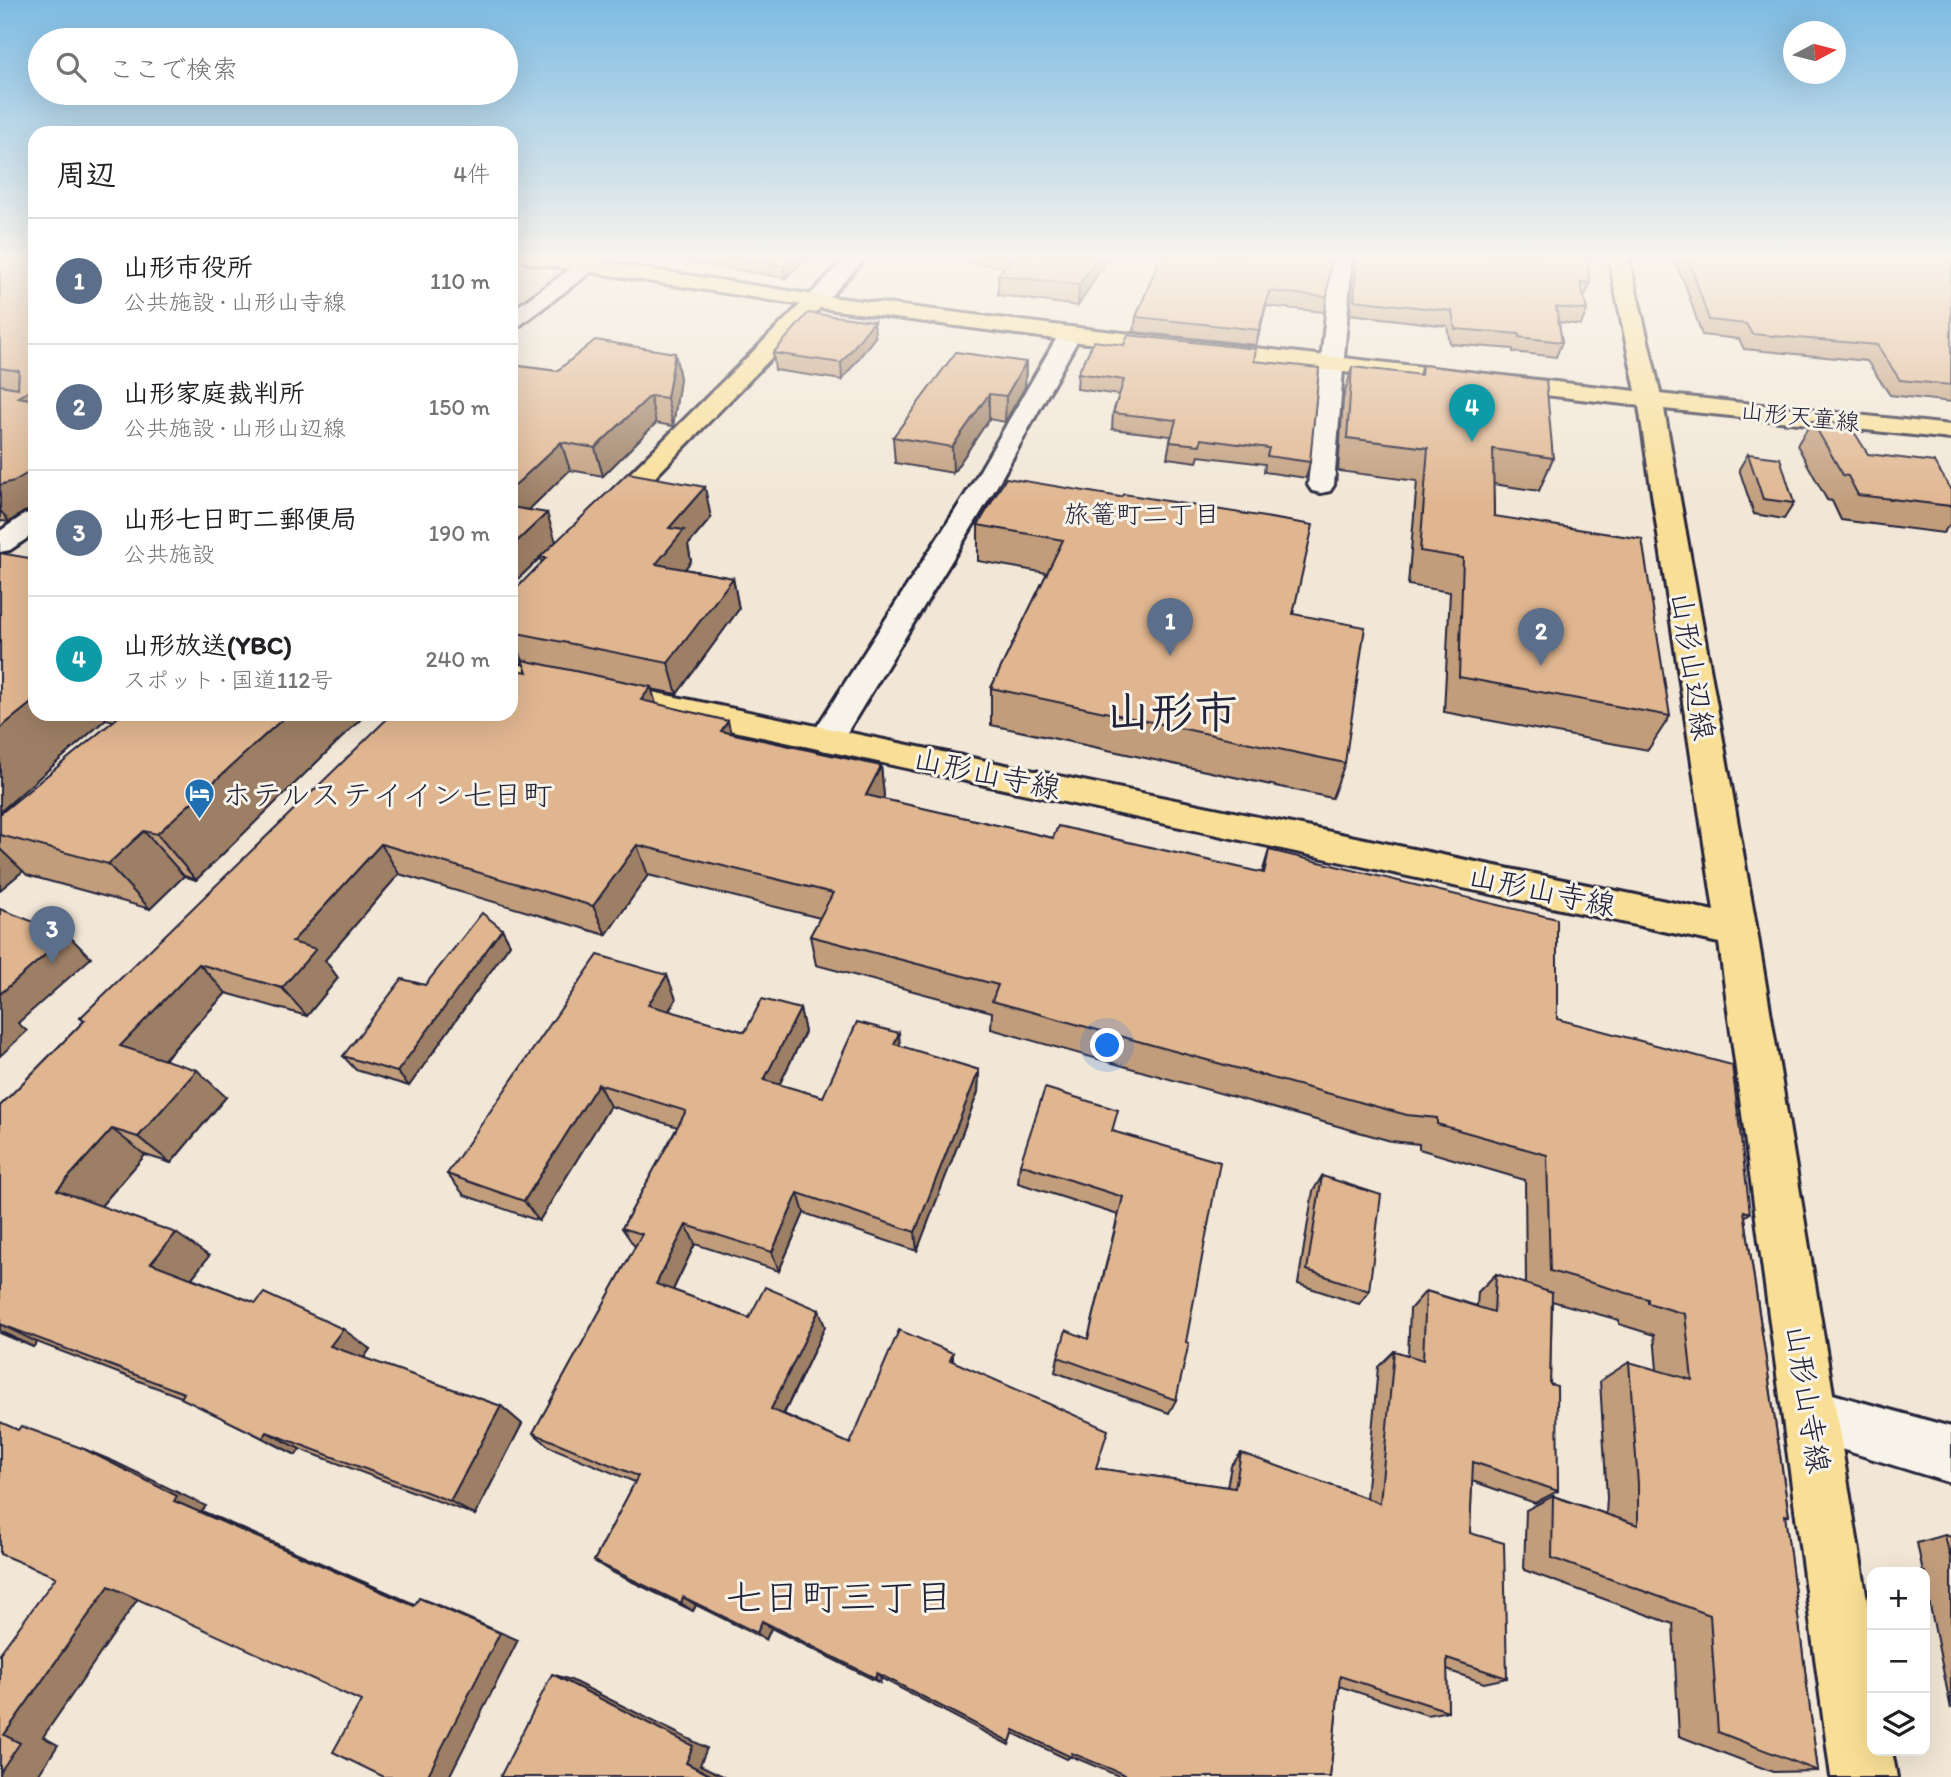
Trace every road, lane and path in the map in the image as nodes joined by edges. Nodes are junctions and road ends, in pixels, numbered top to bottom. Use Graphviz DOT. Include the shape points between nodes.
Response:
graph roads {
  1 [pos="777,339"];
  2 [pos="1067,339"];
  3 [pos="1113,339"];
  4 [pos="1334,339"];
  5 [pos="1636,339"];
  6 [pos="1331,364"];
  7 [pos="1650,400"];
  8 [pos="1951,432"];
  9 [pos="1321,485"];
  10 [pos="28,525"];
  11 [pos="590,527"];
  12 [pos="0,544"];
  13 [pos="518,674"];
  14 [pos="826,739"];
  15 [pos="1737,931"];
  16 [pos="1811,1415"];
  17 [pos="1951,1455"];
  18 [pos="1864,1777"];
  1 -- 11 [label="main road"];
  2 -- 14 [label="street" via="984,486"];
  3 -- 6 [label="main road, 山形天童線"];
  4 -- 6 [label="street"];
  5 -- 7 [label="main road, 山形山辺線"];
  6 -- 7 [label="main road, 山形天童線"];
  6 -- 9 [label="street"];
  7 -- 8 [label="main road, 山形天童線"];
  7 -- 15 [label="main road, 山形山辺線"];
  10 -- 12 [label="street"];
  13 -- 14 [label="main road, 山形山寺線"];
  14 -- 15 [label="main road, 山形山寺線"];
  15 -- 16 [label="main road, 山形山寺線"];
  16 -- 17 [label="street"];
  16 -- 18 [label="main road, 山形山寺線"];
}
